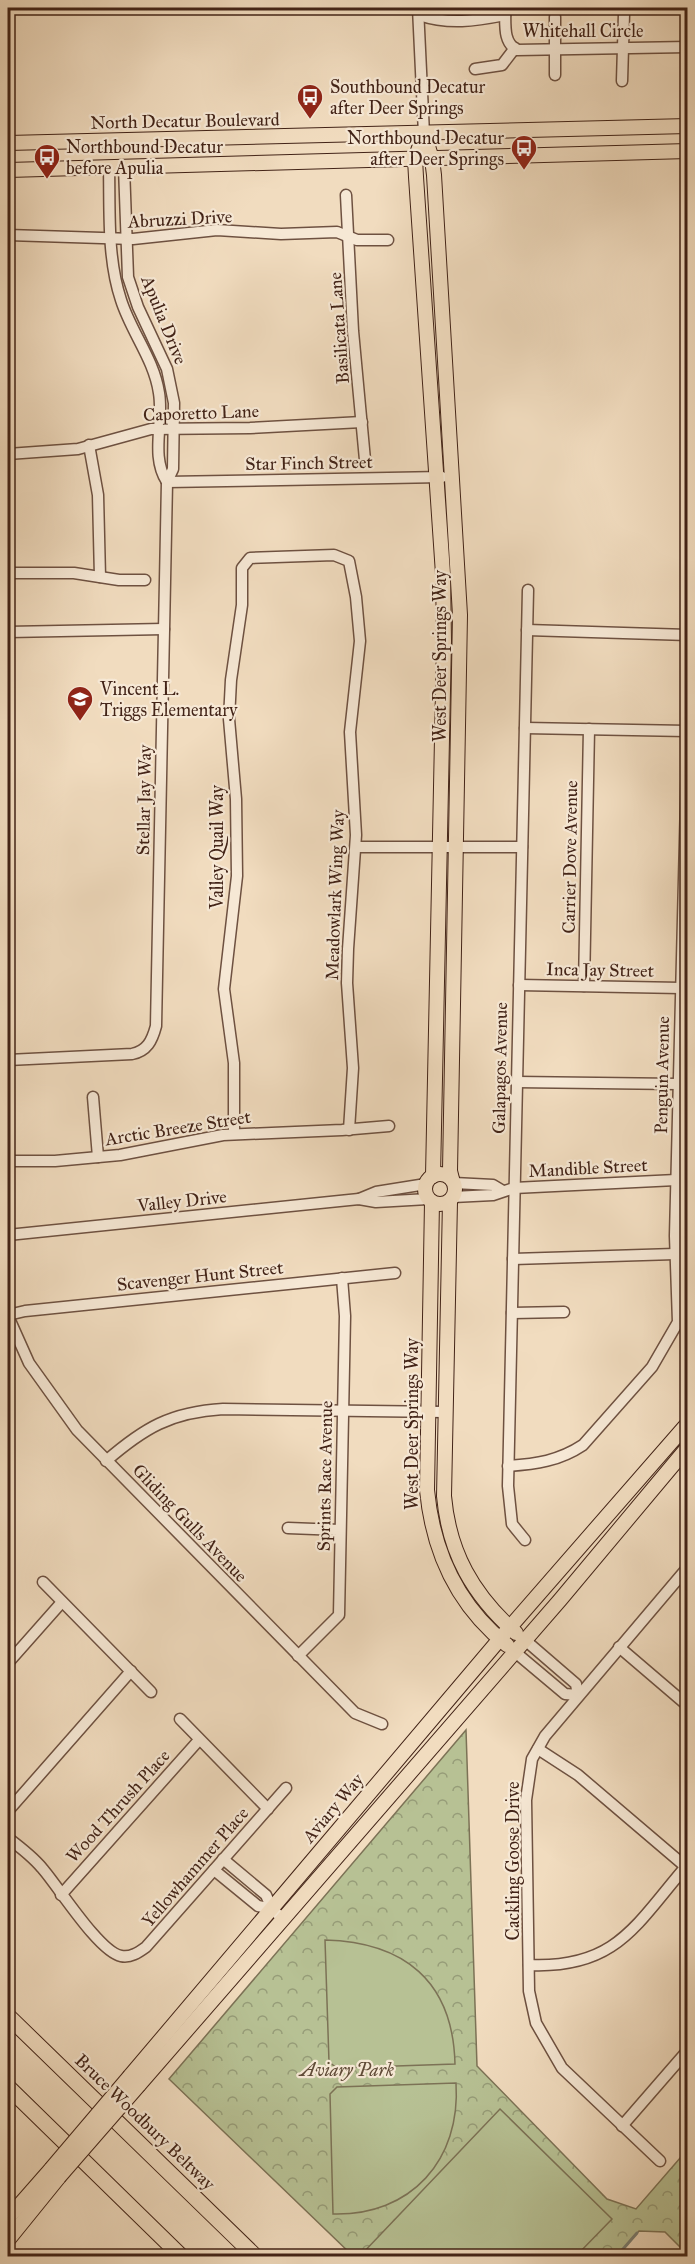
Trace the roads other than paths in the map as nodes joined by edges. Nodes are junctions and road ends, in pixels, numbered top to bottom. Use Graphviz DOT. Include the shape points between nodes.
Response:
graph roads {
  1 [pos="419,11"];
  2 [pos="505,11"];
  3 [pos="624,14"];
  4 [pos="555,17"];
  5 [pos="687,47"];
  6 [pos="515,48"];
  7 [pos="623,48"];
  8 [pos="555,50"];
  9 [pos="475,69"];
  10 [pos="555,75"];
  11 [pos="622,81"];
  12 [pos="687,126"];
  13 [pos="424,134"];
  14 [pos="8,143"];
  15 [pos="687,151"];
  16 [pos="415,159"];
  17 [pos="432,159"];
  18 [pos="124,167"];
  19 [pos="109,168"];
  20 [pos="8,170"];
  21 [pos="346,195"];
  22 [pos="8,235"];
  23 [pos="349,238"];
  24 [pos="112,239"];
  25 [pos="124,239"];
  26 [pos="388,240"];
  27 [pos="362,422"];
  28 [pos="160,428"];
  29 [pos="174,428"];
  30 [pos="89,445"];
  31 [pos="8,454"];
  32 [pos="364,460"];
  33 [pos="437,477"];
  34 [pos="452,477"];
  35 [pos="167,482"];
  36 [pos="245,561"];
  37 [pos="8,573"];
  38 [pos="100,577"];
  39 [pos="145,580"];
  40 [pos="528,590"];
  41 [pos="164,629"];
  42 [pos="527,630"];
  43 [pos="8,632"];
  44 [pos="687,635"];
  45 [pos="687,720"];
  46 [pos="525,728"];
  47 [pos="589,729"];
  48 [pos="687,730"];
  49 [pos="448,846"];
  50 [pos="356,847"];
  51 [pos="522,847"];
  52 [pos="519,985"];
  53 [pos="584,986"];
  54 [pos="681,988"];
  55 [pos="8,1060"];
  56 [pos="516,1082"];
  57 [pos="678,1084"];
  58 [pos="93,1097"];
  59 [pos="389,1126"];
  60 [pos="349,1130"];
  61 [pos="234,1134"];
  62 [pos="98,1157"];
  63 [pos="8,1161"];
  64 [pos="430,1180"];
  65 [pos="676,1180"];
  66 [pos="452,1190"];
  67 [pos="508,1190"];
  68 [pos="359,1199"];
  69 [pos="430,1200"];
  70 [pos="8,1235"];
  71 [pos="675,1254"];
  72 [pos="513,1259"];
  73 [pos="395,1273"];
  74 [pos="342,1278"];
  75 [pos="564,1312"];
  76 [pos="512,1313"];
  77 [pos="8,1315"];
  78 [pos="342,1412"];
  79 [pos="429,1412"];
  80 [pos="445,1412"];
  81 [pos="687,1423"];
  82 [pos="687,1447"];
  83 [pos="106,1461"];
  84 [pos="508,1466"];
  85 [pos="288,1528"];
  86 [pos="340,1530"];
  87 [pos="525,1540"];
  88 [pos="687,1567"];
  89 [pos="43,1582"];
  90 [pos="62,1602"];
  91 [pos="510,1627"];
  92 [pos="500,1639"];
  93 [pos="525,1640"];
  94 [pos="619,1647"];
  95 [pos="515,1652"];
  96 [pos="298,1656"];
  97 [pos="8,1663"];
  98 [pos="131,1671"];
  99 [pos="151,1692"];
  100 [pos="578,1695"];
  101 [pos="687,1706"];
  102 [pos="180,1719"];
  103 [pos="382,1724"];
  104 [pos="199,1740"];
  105 [pos="538,1749"];
  106 [pos="286,1788"];
  107 [pos="268,1809"];
  108 [pos="8,1810"];
  109 [pos="8,1838"];
  110 [pos="223,1859"];
  111 [pos="686,1865"];
  112 [pos="214,1870"];
  113 [pos="61,1895"];
  114 [pos="272,1909"];
  115 [pos="283,1919"];
  116 [pos="529,1965"];
  117 [pos="8,2016"];
  118 [pos="687,2050"];
  119 [pos="135,2080"];
  120 [pos="8,2087"];
  121 [pos="622,2126"];
  122 [pos="660,2161"];
  123 [pos="55,2173"];
  124 [pos="8,2218"];
  125 [pos="8,2240"];
  126 [pos="181,2256"];
  127 [pos="255,2256"];
  1 -- 2 [label="street, Whitehall Circle" via="438,21 462,22"];
  1 -- 13 [label="street, West Deer Springs Way"];
  2 -- 6 [label="street, Whitehall Circle" via="507,37"];
  3 -- 7 [label="street"];
  4 -- 8 [label="street"];
  5 -- 7 [label="street, Whitehall Circle"];
  6 -- 8 [label="street, Whitehall Circle"];
  6 -- 9 [label="street" via="502,65"];
  7 -- 8 [label="street, Whitehall Circle"];
  7 -- 11 [label="street"];
  8 -- 10 [label="street"];
  12 -- 13 [label="main road, North Decatur Boulevard"];
  13 -- 14 [label="main road, North Decatur Boulevard"];
  13 -- 16 [label="main road, West Deer Springs Way"];
  13 -- 17 [label="main road, West Deer Springs Way"];
  15 -- 17 [label="main road"];
  16 -- 17 [label="main road"];
  16 -- 18 [label="main road"];
  16 -- 33 [label="main road, West Deer Springs Way"];
  17 -- 34 [label="main road, West Deer Springs Way"];
  18 -- 19 [label="main road"];
  18 -- 25 [label="street, Apulia Drive"];
  19 -- 20 [label="main road"];
  19 -- 24 [label="street, Apulia Drive"];
  21 -- 23 [label="street, Basilicata Lane"];
  22 -- 24 [label="street, Abruzzi Drive"];
  23 -- 25 [label="street, Abruzzi Drive" via="337,232 217,230"];
  23 -- 26 [label="street, Abruzzi Drive"];
  23 -- 27 [label="street, Basilicata Lane"];
  24 -- 25 [label="street, Abruzzi Drive"];
  24 -- 28 [label="street, Apulia Drive" via="113,267 121,301 154,369"];
  25 -- 29 [label="street, Apulia Drive" via="132,292 167,369"];
  27 -- 29 [label="street, Caporetto Lane"];
  27 -- 32 [label="street, Basilicata Lane"];
  28 -- 29 [label="street, Caporetto Lane"];
  28 -- 30 [label="street, Caporetto Lane"];
  28 -- 35 [label="street, Apulia Drive" via="159,470"];
  29 -- 35 [label="street, Apulia Drive" via="173,469"];
  30 -- 31 [label="street, Caporetto Lane"];
  30 -- 38 [label="street" via="98,495"];
  33 -- 34 [label="street, Star Finch Street"];
  33 -- 35 [label="street, Star Finch Street"];
  33 -- 49 [label="main road, West Deer Springs Way"];
  34 -- 49 [label="main road, West Deer Springs Way" via="460,615"];
  35 -- 41 [label="street, Stellar Jay Way"];
  36 -- 50 [label="street, Meadowlark Wing Way" via="257,557 334,555 349,561 360,641 350,732"];
  36 -- 61 [label="street, Valley Quail Way" via="229,718 237,876 224,989 234,1063"];
  37 -- 38 [label="street"];
  38 -- 39 [label="street"];
  40 -- 42 [label="street, Galapagos Avenue"];
  41 -- 43 [label="street"];
  41 -- 55 [label="street, Stellar Jay Way" via="157,1015 153,1037 141,1052 132,1054"];
  42 -- 44 [label="street"];
  42 -- 46 [label="street, Galapagos Avenue"];
  45 -- 48 [label="street, Penguin Avenue"];
  46 -- 47 [label="street"];
  46 -- 51 [label="street, Galapagos Avenue"];
  47 -- 48 [label="street"];
  47 -- 53 [label="street, Carrier Dove Avenue"];
  48 -- 54 [label="street, Penguin Avenue"];
  49 -- 50 [label="street"];
  49 -- 51 [label="street"];
  49 -- 64 [label="main road, West Deer Springs Way"];
  49 -- 66 [label="main road, West Deer Springs Way"];
  50 -- 60 [label="street, Meadowlark Wing Way" via="347,983 353,1068"];
  51 -- 52 [label="street, Galapagos Avenue"];
  52 -- 53 [label="street, Inca Jay Street"];
  52 -- 56 [label="street, Galapagos Avenue"];
  53 -- 54 [label="street, Inca Jay Street"];
  54 -- 57 [label="street, Penguin Avenue"];
  56 -- 57 [label="street"];
  56 -- 67 [label="street, Galapagos Avenue"];
  57 -- 65 [label="street, Penguin Avenue"];
  58 -- 62 [label="street"];
  59 -- 60 [label="street, Arctic Breeze Street"];
  60 -- 61 [label="street, Arctic Breeze Street"];
  61 -- 62 [label="street, Arctic Breeze Street"];
  62 -- 63 [label="street, Arctic Breeze Street"];
  64 -- 66 [label="main road" via="443,1174"];
  64 -- 68 [label="street, Valley Drive" via="414,1188 376,1192"];
  64 -- 69 [label="main road, West Deer Springs Way"];
  65 -- 67 [label="street, Mandible Street"];
  65 -- 71 [label="street, Penguin Avenue"];
  66 -- 67 [label="street, Mandible Street" via="494,1195"];
  66 -- 69 [label="main road" via="442,1204"];
  66 -- 80 [label="main road, West Deer Springs Way"];
  67 -- 72 [label="street, Galapagos Avenue"];
  68 -- 69 [label="street, Valley Drive"];
  68 -- 70 [label="street, Valley Drive"];
  69 -- 79 [label="main road, West Deer Springs Way"];
  71 -- 72 [label="street"];
  71 -- 84 [label="street, Penguin Avenue" via="678,1322 652,1367 583,1445 545,1463"];
  72 -- 76 [label="street, Galapagos Avenue"];
  73 -- 74 [label="street, Scavenger Hunt Street"];
  74 -- 77 [label="street, Scavenger Hunt Street"];
  74 -- 78 [label="street, Sprints Race Avenue"];
  75 -- 76 [label="street"];
  76 -- 84 [label="street, Galapagos Avenue"];
  77 -- 83 [label="street, Gliding Gulls Avenue" via="42,1383"];
  78 -- 79 [label="street"];
  78 -- 83 [label="street" via="193,1412 146,1429"];
  78 -- 86 [label="street, Sprints Race Avenue"];
  79 -- 80 [label="street"];
  79 -- 92 [label="main road, West Deer Springs Way" via="427,1491 433,1534 457,1591"];
  80 -- 91 [label="main road, West Deer Springs Way" via="444,1496 453,1545 475,1590"];
  81 -- 91 [label="main road, Aviary Way"];
  82 -- 93 [label="main road, Aviary Way"];
  83 -- 96 [label="street, Gliding Gulls Avenue"];
  84 -- 87 [label="street, Galapagos Avenue" via="512,1524"];
  85 -- 86 [label="street"];
  86 -- 96 [label="street, Sprints Race Avenue" via="339,1615"];
  88 -- 94 [label="street, Cackling Goose Drive"];
  89 -- 90 [label="street"];
  90 -- 97 [label="street"];
  90 -- 98 [label="street"];
  91 -- 92 [label="main road, Aviary Way"];
  91 -- 93 [label="main road, West Deer Springs Way"];
  92 -- 95 [label="main road, West Deer Springs Way"];
  92 -- 114 [label="main road, Aviary Way"];
  93 -- 95 [label="main road, Aviary Way"];
  93 -- 100 [label="street" via="576,1683"];
  94 -- 100 [label="street, Cackling Goose Drive"];
  94 -- 101 [label="street"];
  95 -- 100 [label="street" via="565,1694"];
  95 -- 115 [label="main road, Aviary Way"];
  96 -- 103 [label="street, Gliding Gulls Avenue" via="355,1713"];
  98 -- 99 [label="street"];
  98 -- 108 [label="street"];
  100 -- 105 [label="street, Cackling Goose Drive"];
  102 -- 104 [label="street"];
  104 -- 107 [label="street"];
  104 -- 113 [label="street, Wood Thrush Place"];
  105 -- 111 [label="street" via="578,1775"];
  105 -- 116 [label="street, Cackling Goose Drive" via="532,1759 526,1800"];
  106 -- 107 [label="street, Yellowhammer Place"];
  107 -- 110 [label="street, Yellowhammer Place"];
  109 -- 113 [label="street" via="32,1857"];
  110 -- 112 [label="street, Yellowhammer Place"];
  110 -- 114 [label="street" via="266,1895"];
  111 -- 116 [label="street" via="613,1947 585,1961"];
  112 -- 113 [label="street, Yellowhammer Place" via="146,1947 130,1956 116,1955"];
  112 -- 114 [label="street" via="258,1906"];
  114 -- 115 [label="street"];
  114 -- 119 [label="main road, Aviary Way"];
  115 -- 119 [label="main road, Aviary Way"];
  116 -- 121 [label="street, Cackling Goose Drive" via="531,2005 543,2039 562,2068"];
  117 -- 127 [label="highway, Bruce Woodbury Beltway"];
  118 -- 121 [label="street"];
  119 -- 123 [label="main road, Aviary Way, bridge"];
  120 -- 126 [label="highway"];
  121 -- 122 [label="street, Cackling Goose Drive"];
  123 -- 124 [label="main road, Aviary Way"];
  123 -- 125 [label="main road, Aviary Way"];
}
